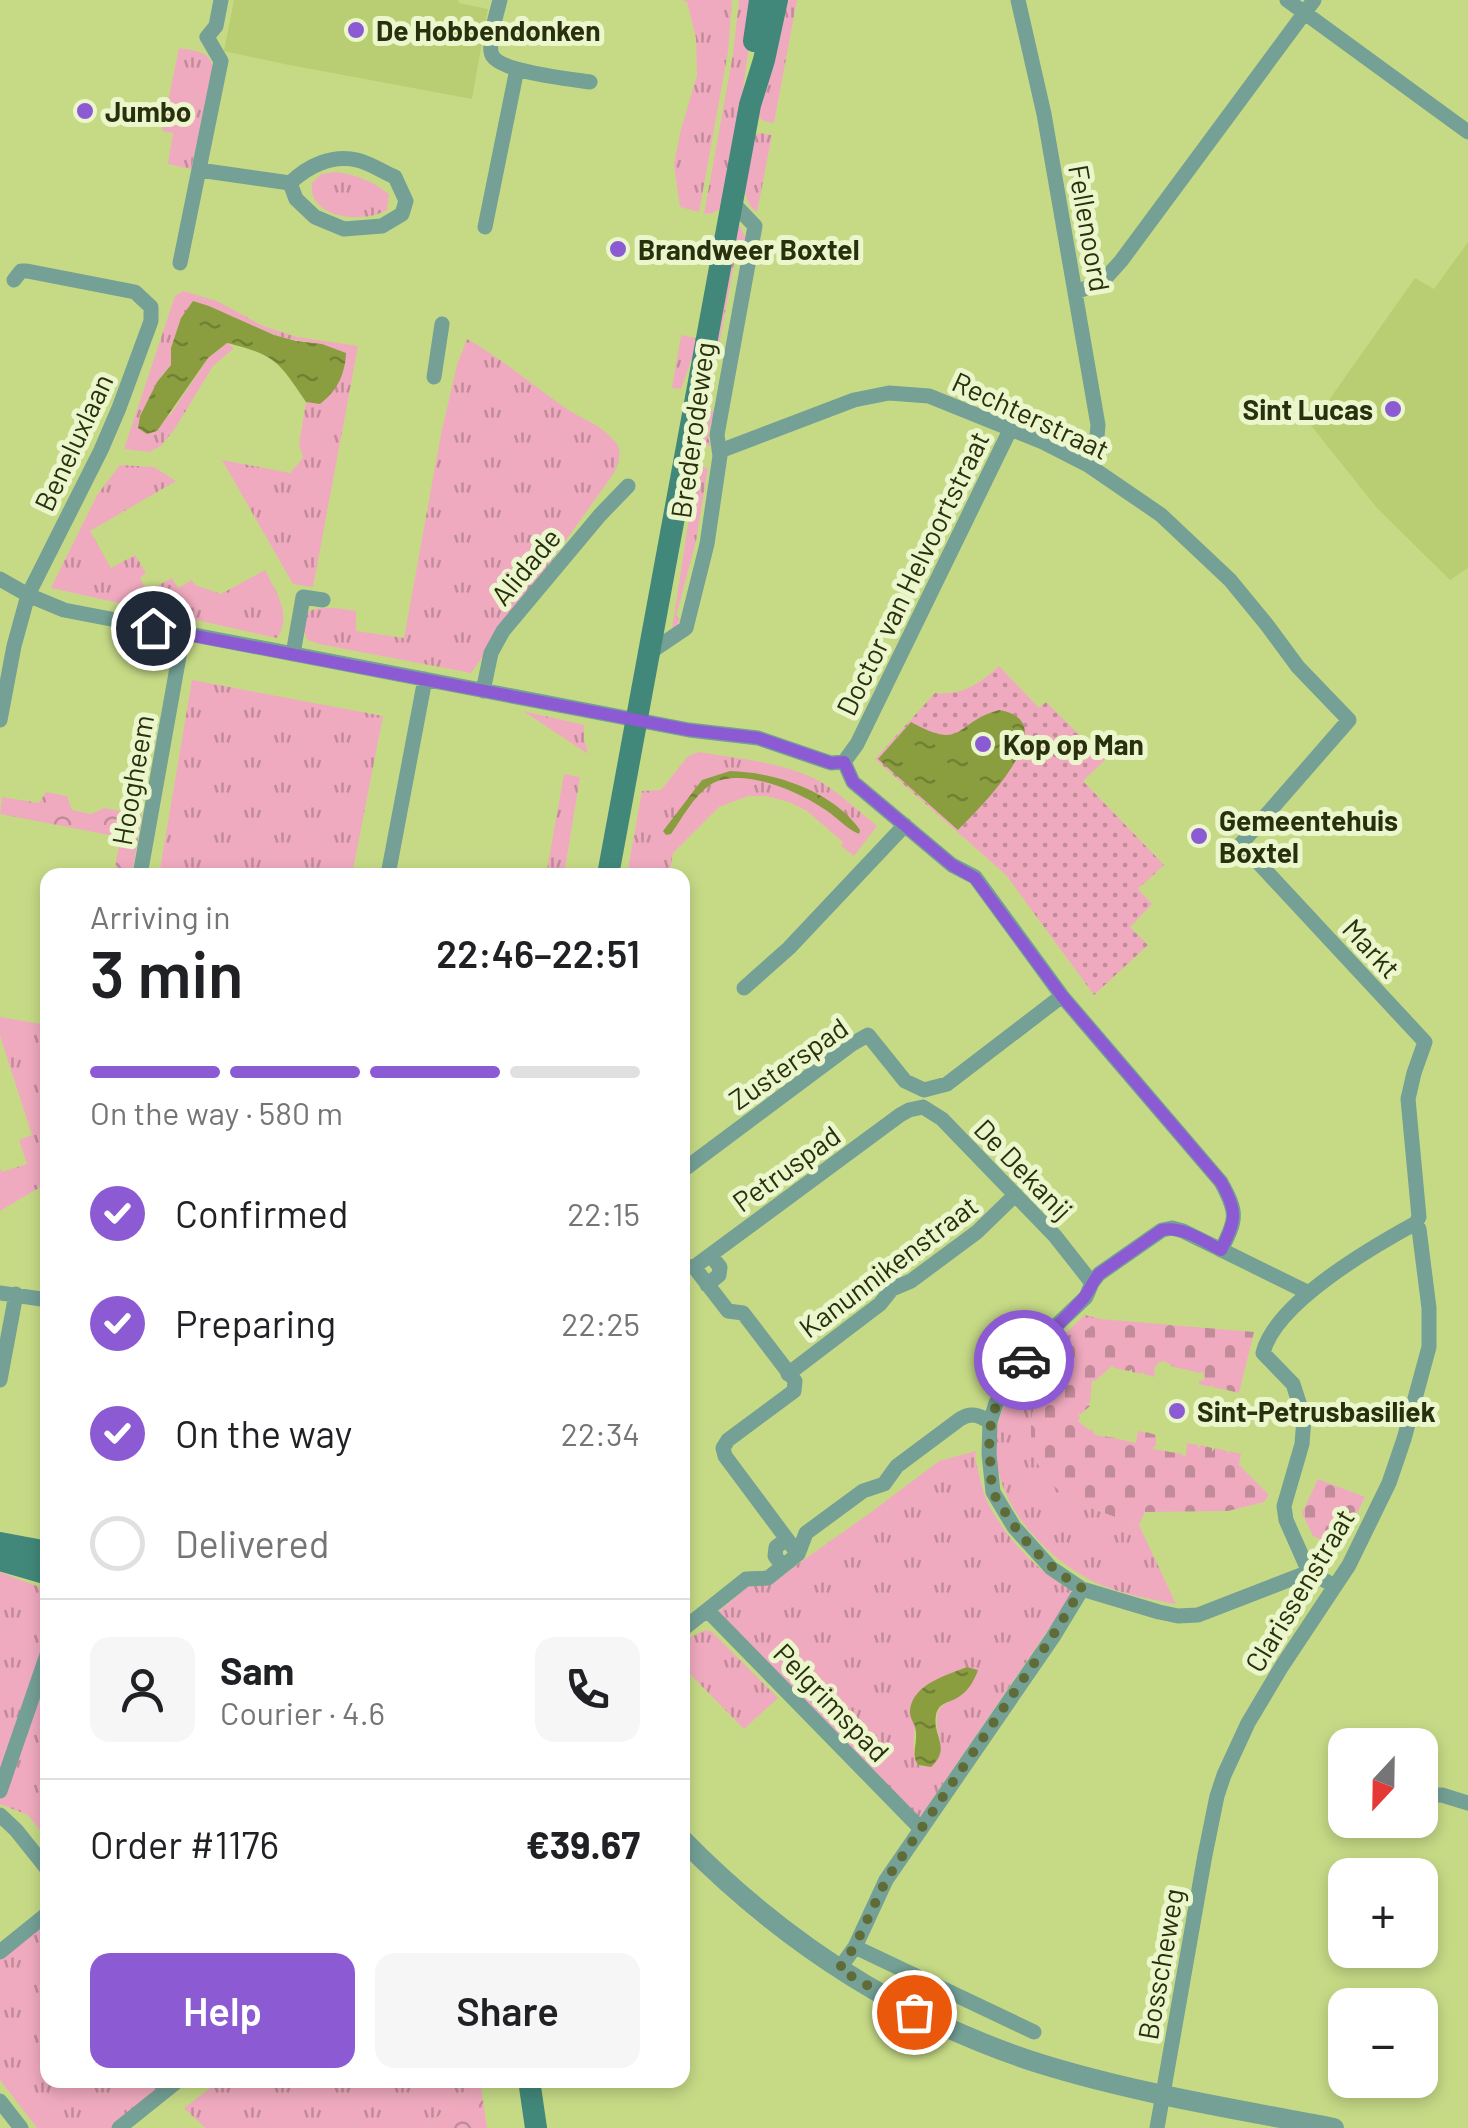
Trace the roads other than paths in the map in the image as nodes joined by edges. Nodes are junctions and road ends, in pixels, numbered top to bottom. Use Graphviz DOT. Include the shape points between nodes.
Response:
graph roads {
  1 [pos="220,0"];
  2 [pos="500,0"];
  3 [pos="760,0"];
  4 [pos="777,0"];
  5 [pos="1018,0"];
  6 [pos="1287,0"];
  7 [pos="1310,6"];
  8 [pos="517,69"];
  9 [pos="590,82"];
  10 [pos="750,105"];
  11 [pos="1468,132"];
  12 [pos="199,170"];
  13 [pos="290,183"];
  14 [pos="733,203"];
  15 [pos="485,227"];
  16 [pos="180,262"];
  17 [pos="14,280"];
  18 [pos="1076,292"];
  19 [pos="442,324"];
  20 [pos="434,377"];
  21 [pos="1010,430"];
  22 [pos="720,450"];
  23 [pos="1088,465"];
  24 [pos="628,486"];
  25 [pos="0,579"];
  26 [pos="28,595"];
  27 [pos="323,600"];
  28 [pos="183,634"];
  29 [pos="649,653"];
  30 [pos="293,654"];
  31 [pos="424,679"];
  32 [pos="483,690"];
  33 [pos="638,719"];
  34 [pos="0,720"];
  35 [pos="844,762"];
  36 [pos="905,825"];
  37 [pos="1241,844"];
  38 [pos="141,868"];
  39 [pos="389,868"];
  40 [pos="609,868"];
  41 [pos="744,988"];
  42 [pos="1062,996"];
  43 [pos="1408,1099"];
  44 [pos="909,1110"];
  45 [pos="690,1165"];
  46 [pos="1015,1195"];
  47 [pos="1416,1223"];
  48 [pos="1221,1250"];
  49 [pos="710,1255"];
  50 [pos="690,1265"];
  51 [pos="690,1268"];
  52 [pos="1092,1283"];
  53 [pos="708,1284"];
  54 [pos="8,1293"];
  55 [pos="1310,1293"];
  56 [pos="40,1299"];
  57 [pos="788,1373"];
  58 [pos="0,1380"];
  59 [pos="990,1422"];
  60 [pos="787,1538"];
  61 [pos="0,1543"];
  62 [pos="40,1550"];
  63 [pos="798,1554"];
  64 [pos="0,1560"];
  65 [pos="783,1566"];
  66 [pos="40,1572"];
  67 [pos="1309,1572"];
  68 [pos="1335,1586"];
  69 [pos="1082,1588"];
  70 [pos="708,1610"];
  71 [pos="690,1624"];
  72 [pos="40,1675"];
  73 [pos="0,1791"];
  74 [pos="1438,1796"];
  75 [pos="1468,1803"];
  76 [pos="1214,1808"];
  77 [pos="0,1815"];
  78 [pos="921,1830"];
  79 [pos="690,1847"];
  80 [pos="40,1860"];
  81 [pos="40,1920"];
  82 [pos="855,1946"];
  83 [pos="0,1952"];
  84 [pos="839,1969"];
  85 [pos="1034,2032"];
  86 [pos="170,2088"];
  87 [pos="530,2088"];
  88 [pos="1163,2095"];
  89 [pos="0,2100"];
  90 [pos="20,2128"];
  91 [pos="119,2128"];
  92 [pos="536,2128"];
  93 [pos="1157,2128"];
  94 [pos="1334,2128"];
  1 -- 12 [label="street" via="216,26 206,37 221,61"];
  2 -- 8 [label="street" via="492,56"];
  3 -- 10 [label="main road, Brederodeweg"];
  4 -- 10 [label="main road, Brederodeweg"];
  5 -- 18 [label="street, Fellenoord"];
  6 -- 7 [label="street"];
  7 -- 11 [label="street"];
  7 -- 18 [label="street" via="1122,262 1102,282"];
  8 -- 9 [label="street"];
  8 -- 15 [label="street"];
  10 -- 14 [label="main road, Brederodeweg"];
  12 -- 13 [label="street"];
  12 -- 16 [label="street"];
  13 -- 13 [label="street" via="315,217 344,229 382,226 402,214 406,202 395,177 356,159 325,160"];
  14 -- 22 [label="street, Brederodeweg" via="754,226"];
  14 -- 29 [label="main road, Brederodeweg"];
  17 -- 26 [label="street, Beneluxlaan" via="27,271 135,292 151,307 119,408"];
  18 -- 23 [label="street, Fellenoord" via="1098,426"];
  19 -- 20 [label="street"];
  21 -- 22 [label="street, Rechterstraat" via="930,396 889,392"];
  21 -- 23 [label="street, Rechterstraat"];
  21 -- 35 [label="street, Doctor van Helvoortstraat"];
  22 -- 29 [label="street, Brederodeweg" via="686,628"];
  23 -- 37 [label="street, Rechterstraat" via="1162,515 1200,552 1349,720"];
  24 -- 32 [label="street, Alidade" via="503,631"];
  25 -- 26 [label="street"];
  26 -- 28 [label="street" via="64,610"];
  26 -- 34 [label="street, Beneluxlaan"];
  27 -- 30 [label="street" via="303,597"];
  28 -- 30 [label="street"];
  28 -- 38 [label="street, Hoogheem"];
  29 -- 33 [label="main road, Brederodeweg"];
  30 -- 31 [label="street"];
  31 -- 32 [label="street"];
  31 -- 39 [label="street"];
  32 -- 33 [label="street"];
  33 -- 35 [label="street" via="758,738"];
  33 -- 40 [label="main road, Brederodeweg"];
  35 -- 36 [label="street" via="853,782"];
  36 -- 41 [label="street"];
  36 -- 42 [label="street" via="975,878"];
  37 -- 43 [label="street, Markt" via="1426,1042"];
  42 -- 45 [label="street, Zusterspad" via="947,1084 924,1090 904,1081 868,1035"];
  42 -- 48 [label="street" via="1221,1182 1235,1215"];
  43 -- 47 [label="street, Clarissenstraat"];
  44 -- 46 [label="street, De Dekanij" via="923,1107 942,1119"];
  44 -- 49 [label="street, Petruspad"];
  46 -- 52 [label="street, De Dekanij"];
  46 -- 57 [label="street, Kanunnikenstraat" via="968,1239 892,1288"];
  47 -- 55 [label="street"];
  47 -- 68 [label="street, Clarissenstraat" via="1430,1347 1389,1483"];
  48 -- 52 [label="street" via="1184,1232 1162,1230"];
  48 -- 55 [label="street"];
  49 -- 50 [label="street, Petruspad"];
  49 -- 53 [label="street" via="720,1267"];
  51 -- 53 [label="street"];
  52 -- 59 [label="street" via="1014,1373"];
  53 -- 57 [label="street" via="728,1311 742,1313"];
  54 -- 56 [label="street"];
  54 -- 58 [label="street"];
  55 -- 67 [label="street" via="1271,1332 1263,1354 1293,1384 1304,1418 1284,1506"];
  57 -- 60 [label="street" via="794,1391 723,1448"];
  59 -- 63 [label="street" via="968,1414 960,1419 897,1466 884,1484 863,1491 806,1534"];
  59 -- 69 [label="street" via="993,1492 1051,1568"];
  60 -- 63 [label="street"];
  60 -- 65 [label="street" via="774,1556"];
  61 -- 62 [label="main road"];
  63 -- 65 [label="street"];
  64 -- 66 [label="main road"];
  65 -- 70 [label="street" via="768,1578 746,1578"];
  67 -- 68 [label="street"];
  67 -- 69 [label="street" via="1198,1615 1159,1612"];
  68 -- 76 [label="street, Clarissenstraat" via="1248,1723"];
  69 -- 78 [label="street"];
  70 -- 71 [label="street"];
  70 -- 78 [label="street, Pelgrimspad"];
  72 -- 73 [label="street"];
  74 -- 75 [label="street"];
  76 -- 88 [label="street, Bosscheweg"];
  77 -- 80 [label="street"];
  78 -- 82 [label="street" via="886,1880"];
  79 -- 84 [label="street" via="750,1903"];
  81 -- 83 [label="street"];
  82 -- 84 [label="street"];
  82 -- 85 [label="street"];
  84 -- 88 [label="street" via="997,2048"];
  86 -- 91 [label="street"];
  87 -- 92 [label="main road"];
  88 -- 93 [label="street, Bosscheweg"];
  88 -- 94 [label="street"];
  89 -- 90 [label="street"];
}
